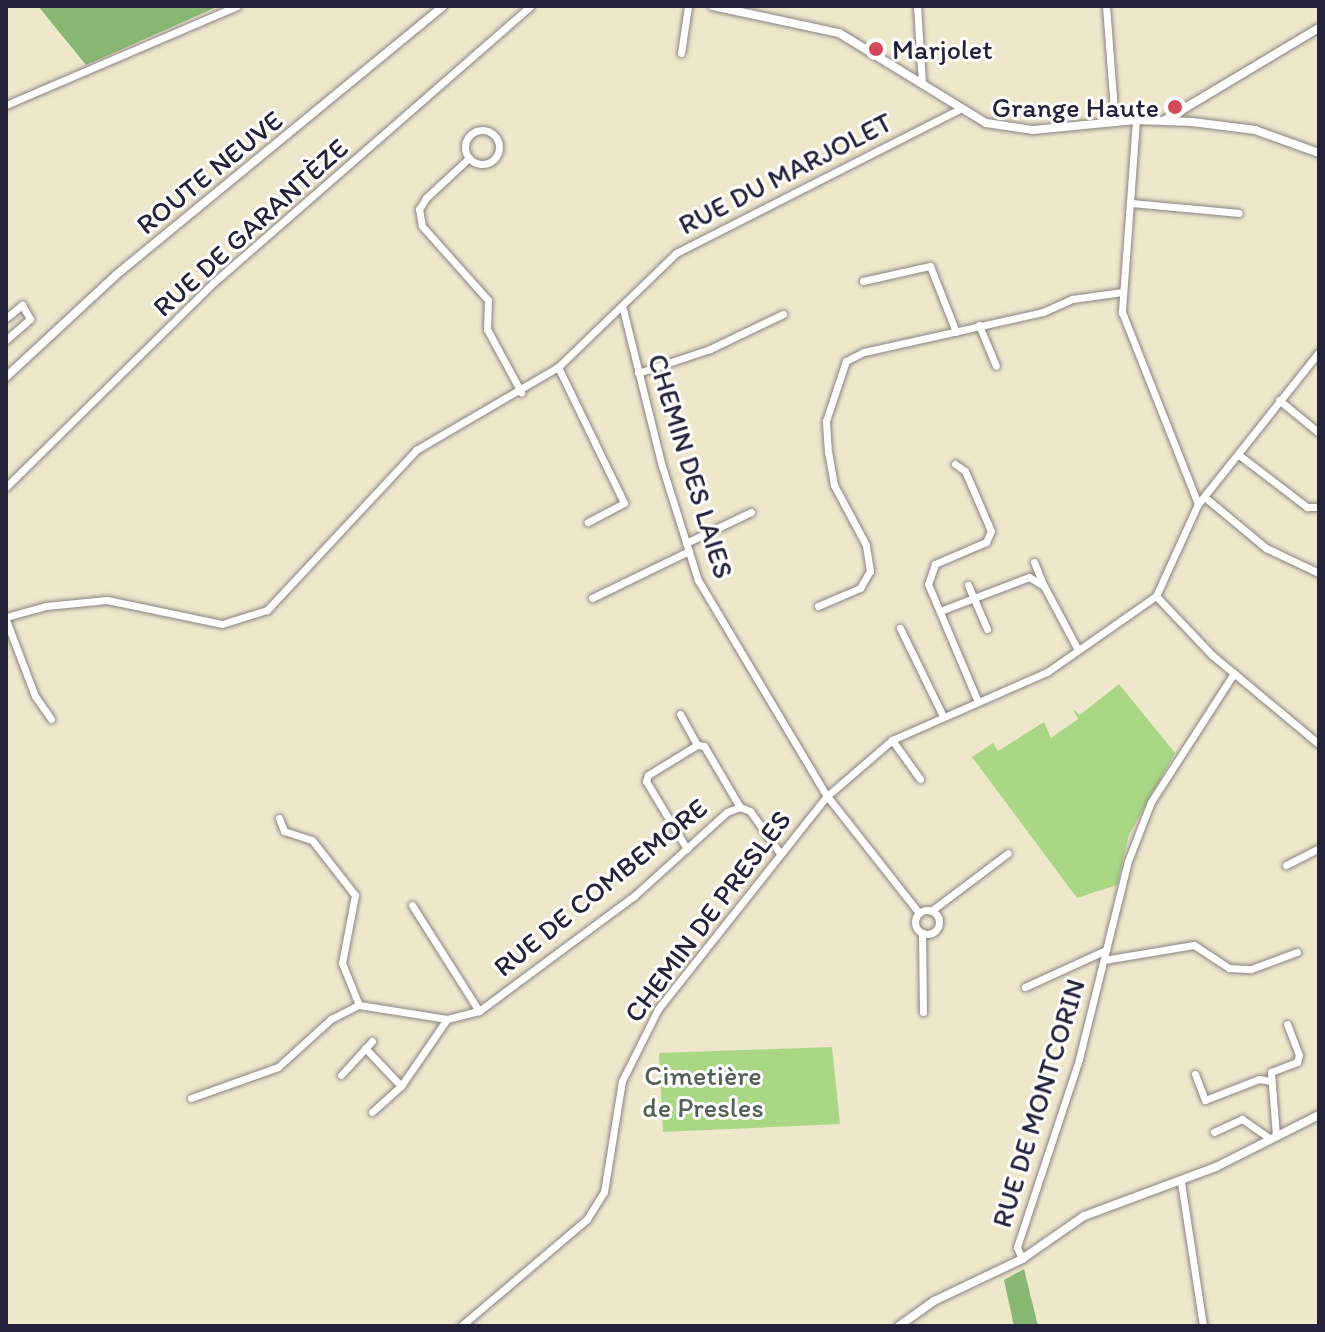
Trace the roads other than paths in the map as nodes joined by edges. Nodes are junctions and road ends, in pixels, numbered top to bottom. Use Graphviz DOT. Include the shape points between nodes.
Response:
graph roads {
  1 [pos="237,6"];
  2 [pos="443,6"];
  3 [pos="530,6"];
  4 [pos="688,6"];
  5 [pos="713,6"];
  6 [pos="917,6"];
  7 [pos="1106,6"];
  8 [pos="1319,28"];
  9 [pos="681,53"];
  10 [pos="922,83"];
  11 [pos="1192,101"];
  12 [pos="6,105"];
  13 [pos="958,110"];
  14 [pos="1136,120"];
  15 [pos="1164,120"];
  16 [pos="1115,122"];
  17 [pos="1192,122"];
  18 [pos="1319,153"];
  19 [pos="469,158"];
  20 [pos="1132,203"];
  21 [pos="1239,213"];
  22 [pos="863,281"];
  23 [pos="1123,292"];
  24 [pos="623,309"];
  25 [pos="783,314"];
  26 [pos="6,318"];
  27 [pos="979,325"];
  28 [pos="956,332"];
  29 [pos="6,340"];
  30 [pos="1319,352"];
  31 [pos="996,366"];
  32 [pos="558,367"];
  33 [pos="638,373"];
  34 [pos="6,377"];
  35 [pos="521,392"];
  36 [pos="1279,400"];
  37 [pos="1318,432"];
  38 [pos="1239,455"];
  39 [pos="955,464"];
  40 [pos="6,487"];
  41 [pos="1207,499"];
  42 [pos="1198,504"];
  43 [pos="1319,507"];
  44 [pos="751,512"];
  45 [pos="588,522"];
  46 [pos="687,547"];
  47 [pos="1034,562"];
  48 [pos="1319,573"];
  49 [pos="968,585"];
  50 [pos="1044,586"];
  51 [pos="973,596"];
  52 [pos="1156,596"];
  53 [pos="592,598"];
  54 [pos="818,606"];
  55 [pos="940,611"];
  56 [pos="6,618"];
  57 [pos="900,628"];
  58 [pos="987,629"];
  59 [pos="1078,650"];
  60 [pos="1234,673"];
  61 [pos="978,702"];
  62 [pos="680,714"];
  63 [pos="942,714"];
  64 [pos="51,719"];
  65 [pos="892,740"];
  66 [pos="1319,744"];
  67 [pos="697,745"];
  68 [pos="920,779"];
  69 [pos="827,796"];
  70 [pos="740,807"];
  71 [pos="279,818"];
  72 [pos="1319,848"];
  73 [pos="687,849"];
  74 [pos="779,852"];
  75 [pos="1008,853"];
  76 [pos="1286,865"];
  77 [pos="412,905"];
  78 [pos="931,911"];
  79 [pos="919,913"];
  80 [pos="922,933"];
  81 [pos="1106,950"];
  82 [pos="1297,952"];
  83 [pos="1104,960"];
  84 [pos="1025,987"];
  85 [pos="359,1005"];
  86 [pos="479,1011"];
  87 [pos="923,1012"];
  88 [pos="447,1019"];
  89 [pos="1287,1024"];
  90 [pos="372,1041"];
  91 [pos="365,1048"];
  92 [pos="1195,1074"];
  93 [pos="341,1075"];
  94 [pos="1270,1081"];
  95 [pos="401,1086"];
  96 [pos="191,1098"];
  97 [pos="372,1112"];
  98 [pos="1319,1115"];
  99 [pos="1214,1132"];
  100 [pos="1274,1138"];
  101 [pos="1181,1182"];
  102 [pos="1022,1259"];
  103 [pos="461,1326"];
  104 [pos="899,1326"];
  105 [pos="1203,1326"];
  1 -- 12 [label="street"];
  2 -- 34 [label="street, ROUTE NEUVE" via="361,79 116,275"];
  3 -- 40 [label="street, RUE DE GARANTÈZE" via="220,276"];
  4 -- 9 [label="street"];
  5 -- 10 [label="street" via="839,33"];
  6 -- 10 [label="street"];
  7 -- 16 [label="street"];
  8 -- 11 [label="street"];
  10 -- 13 [label="street"];
  11 -- 15 [label="street"];
  11 -- 17 [label="street"];
  13 -- 16 [label="street" via="986,123 1033,130"];
  13 -- 24 [label="street, RUE DU MARJOLET" via="681,250"];
  14 -- 15 [label="street"];
  14 -- 16 [label="street"];
  14 -- 20 [label="street"];
  15 -- 17 [label="street"];
  17 -- 18 [label="street" via="1255,130"];
  19 -- 19 [label="street" via="491,161 499,148 494,135 471,133 465,147"];
  19 -- 35 [label="street" via="426,198 419,209 422,226 488,300 487,329"];
  20 -- 21 [label="street"];
  20 -- 23 [label="street"];
  22 -- 28 [label="street" via="930,266"];
  23 -- 27 [label="street" via="1072,299 1043,312"];
  23 -- 42 [label="street" via="1122,312 1135,351"];
  24 -- 32 [label="street, RUE DU MARJOLET"];
  24 -- 33 [label="street, CHEMIN DES LAIES"];
  25 -- 33 [label="street" via="710,349"];
  26 -- 29 [label="street" via="22,305 30,319"];
  27 -- 28 [label="street"];
  27 -- 31 [label="street"];
  28 -- 54 [label="street" via="864,352 846,361 826,421 828,452 834,485 866,545 870,571 860,588"];
  30 -- 36 [label="street"];
  32 -- 35 [label="street, RUE DU MARJOLET"];
  32 -- 45 [label="street" via="624,503"];
  33 -- 46 [label="street, CHEMIN DES LAIES"];
  35 -- 56 [label="street, RUE DU MARJOLET" via="447,427 416,450 267,610 244,621 198,621 107,600 46,606"];
  36 -- 37 [label="street"];
  36 -- 38 [label="street"];
  38 -- 41 [label="street"];
  38 -- 43 [label="street" via="1307,507"];
  39 -- 55 [label="street" via="965,471 991,531 986,542 935,564 928,584"];
  41 -- 42 [label="street"];
  41 -- 48 [label="street" via="1266,548"];
  42 -- 52 [label="street"];
  44 -- 46 [label="street"];
  46 -- 53 [label="street"];
  46 -- 69 [label="street, CHEMIN DES LAIES" via="720,624"];
  47 -- 50 [label="street"];
  49 -- 51 [label="street"];
  50 -- 51 [label="street" via="1020,576"];
  50 -- 59 [label="street"];
  51 -- 55 [label="street"];
  51 -- 58 [label="street"];
  52 -- 59 [label="street, CHEMIN DE PRESLES"];
  52 -- 60 [label="street"];
  55 -- 61 [label="street"];
  56 -- 64 [label="street, RUE DU MARJOLET" via="35,696"];
  57 -- 63 [label="street"];
  59 -- 61 [label="street, CHEMIN DE PRESLES" via="1047,672"];
  60 -- 66 [label="street"];
  60 -- 81 [label="street, RUE DE MONTCORIN" via="1144,815"];
  61 -- 63 [label="street, CHEMIN DE PRESLES"];
  62 -- 67 [label="street"];
  63 -- 65 [label="street, CHEMIN DE PRESLES"];
  65 -- 68 [label="street"];
  65 -- 69 [label="street, CHEMIN DE PRESLES"];
  67 -- 70 [label="street" via="704,746"];
  67 -- 73 [label="street" via="646,781"];
  69 -- 74 [label="street, CHEMIN DE PRESLES"];
  69 -- 79 [label="street, CHEMIN DES LAIES"];
  70 -- 73 [label="street, RUE DE COMBEMORE" via="727,812"];
  70 -- 74 [label="street, RUE DE COMBEMORE"];
  71 -- 85 [label="street" via="284,831 312,840 355,895 342,963"];
  72 -- 76 [label="street"];
  73 -- 86 [label="street, RUE DE COMBEMORE" via="634,896"];
  74 -- 103 [label="street, CHEMIN DE PRESLES" via="658,1009 633,1056 617,1106 604,1192 587,1219"];
  75 -- 78 [label="street"];
  77 -- 86 [label="street, RUE DE COMBEMORE"];
  78 -- 79 [label="street"];
  78 -- 80 [label="street" via="938,926"];
  79 -- 80 [label="street" via="915,924"];
  80 -- 87 [label="street"];
  81 -- 83 [label="street, RUE DE MONTCORIN"];
  81 -- 84 [label="street"];
  82 -- 83 [label="street, RUE DE MONTCORIN" via="1251,969 1229,968 1194,945"];
  83 -- 102 [label="street, RUE DE MONTCORIN" via="1079,1059 1017,1247"];
  85 -- 88 [label="street, RUE DE COMBEMORE"];
  85 -- 96 [label="street" via="331,1019 278,1067"];
  86 -- 88 [label="street, RUE DE COMBEMORE"];
  88 -- 95 [label="street"];
  89 -- 94 [label="street" via="1297,1062 1271,1072"];
  90 -- 91 [label="street"];
  91 -- 93 [label="street"];
  91 -- 95 [label="street"];
  92 -- 94 [label="street" via="1205,1100 1259,1079"];
  94 -- 100 [label="street"];
  95 -- 97 [label="street"];
  98 -- 100 [label="street"];
  99 -- 100 [label="street" via="1242,1119"];
  100 -- 101 [label="street"];
  101 -- 102 [label="street" via="1084,1216"];
  101 -- 105 [label="street"];
  102 -- 104 [label="street" via="934,1301"];
}
